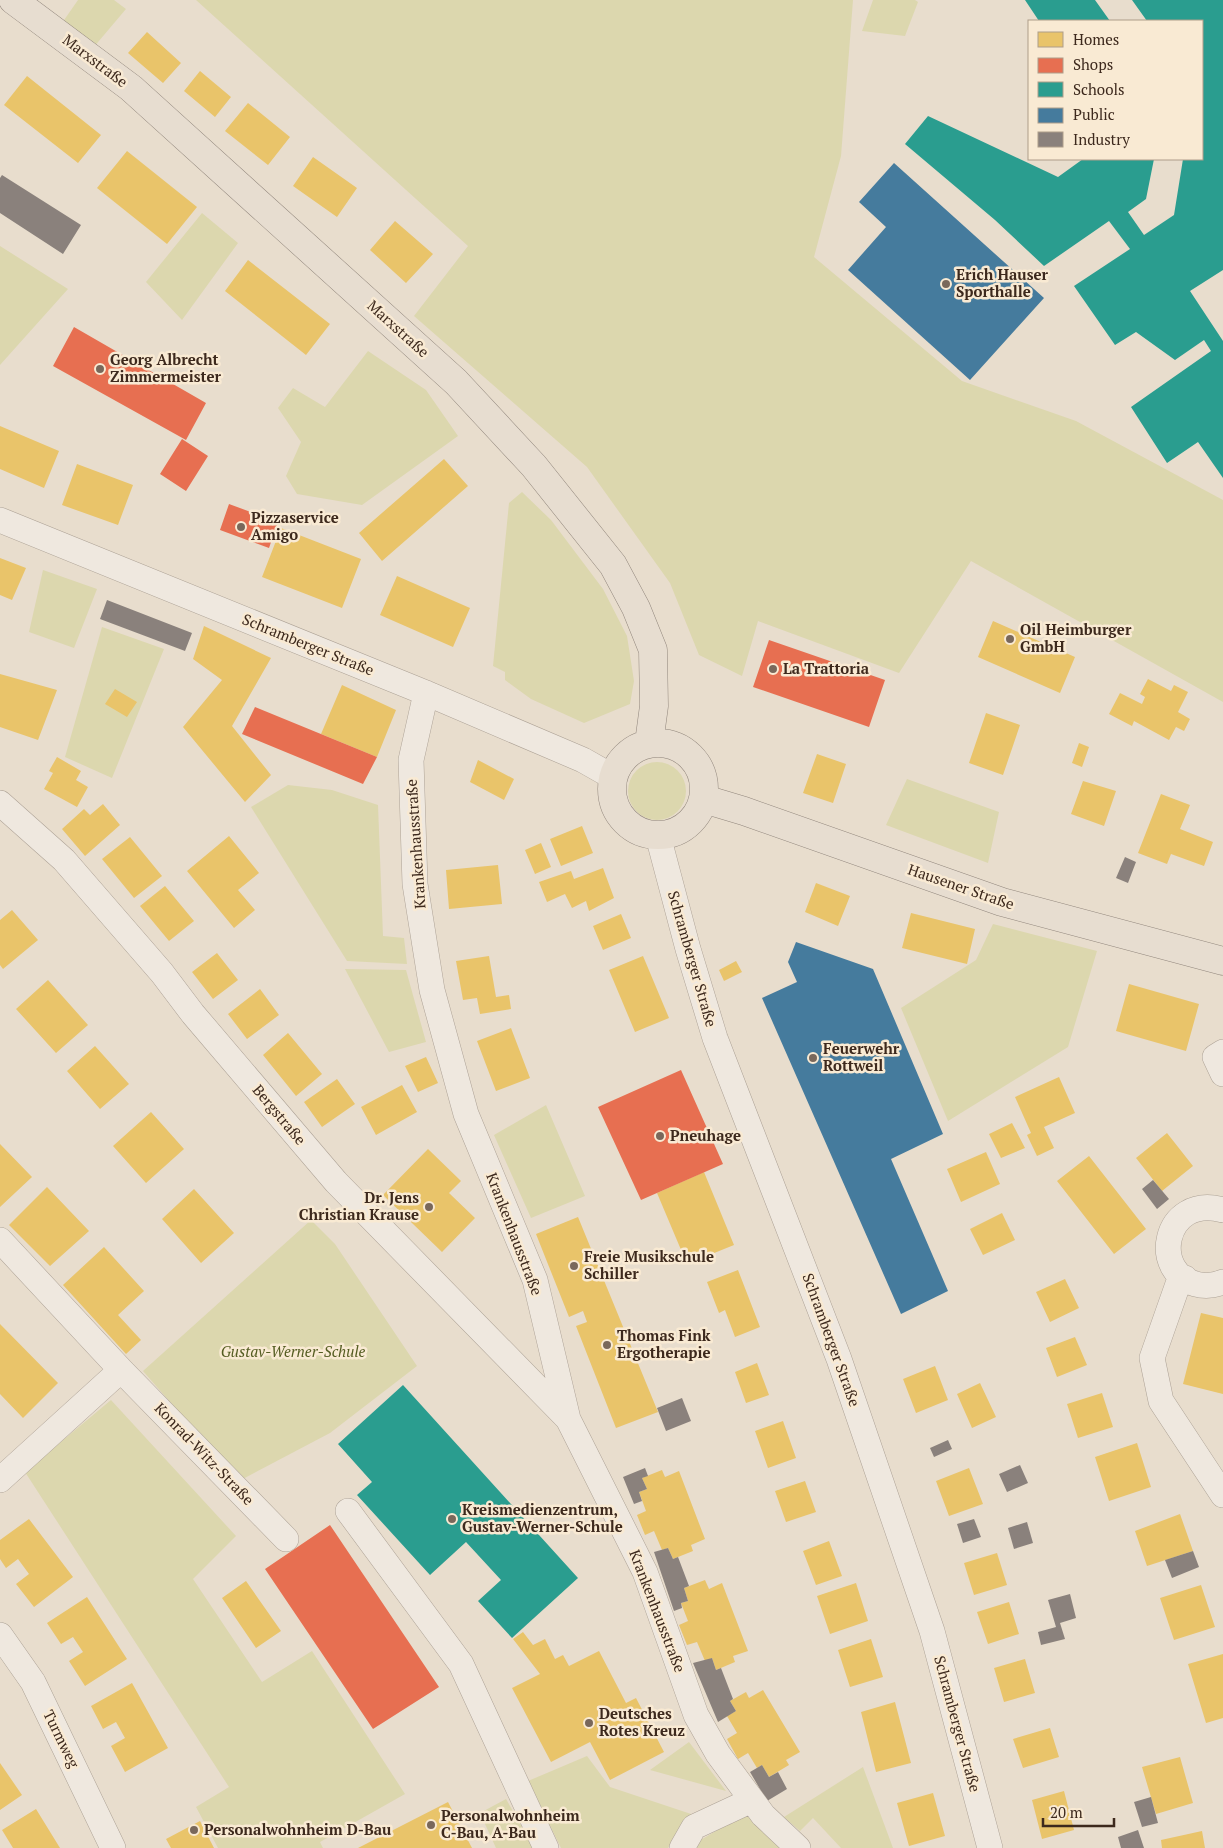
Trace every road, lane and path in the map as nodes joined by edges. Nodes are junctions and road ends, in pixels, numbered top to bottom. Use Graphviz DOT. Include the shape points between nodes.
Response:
graph roads {
  1 [pos="12,0"];
  2 [pos="0,520"];
  3 [pos="426,693"];
  4 [pos="649,743"];
  5 [pos="613,777"];
  6 [pos="704,798"];
  7 [pos="0,803"];
  8 [pos="658,836"];
  9 [pos="1223,961"];
  10 [pos="1223,1052"];
  11 [pos="1223,1074"];
  12 [pos="1223,1210"];
  13 [pos="0,1240"];
  14 [pos="1185,1278"];
  15 [pos="1223,1282"];
  16 [pos="121,1370"];
  17 [pos="568,1419"];
  18 [pos="0,1480"];
  19 [pos="1223,1494"];
  20 [pos="348,1511"];
  21 [pos="286,1539"];
  22 [pos="0,1635"];
  23 [pos="752,1800"];
  24 [pos="113,1848"];
  25 [pos="546,1848"];
  26 [pos="682,1848"];
  27 [pos="798,1848"];
  28 [pos="990,1848"];
  1 -- 4 [label="main road, Marxstraße" via="131,88 456,382 534,466 613,565 636,608 653,650 654,706"];
  2 -- 3 [label="street, Schramberger Straße"];
  3 -- 5 [label="street, Schramberger Straße" via="583,760"];
  3 -- 17 [label="street, Krankenhausstraße" via="411,760 415,884 432,990 466,1114 535,1280"];
  4 -- 5 [label="main road" via="626,755"];
  4 -- 6 [label="main road" via="662,742 687,752 696,761 705,786"];
  5 -- 8 [label="main road" via="614,805 621,818 644,834"];
  6 -- 8 [label="main road" via="688,826 674,834"];
  6 -- 9 [label="main road, Hausener Straße" via="1002,902"];
  7 -- 17 [label="street, Bergstraße" via="64,860 336,1182"];
  8 -- 28 [label="street, Schramberger Straße" via="713,1032 839,1359 932,1631"];
  10 -- 11 [label="street" via="1215,1057"];
  12 -- 14 [label="street" via="1211,1207 1187,1212 1170,1232 1170,1258"];
  13 -- 16 [label="street, Konrad-Witz-Straße"];
  14 -- 15 [label="street" via="1207,1286"];
  14 -- 19 [label="street" via="1178,1284 1152,1358 1162,1401"];
  16 -- 18 [label="street"];
  16 -- 21 [label="street, Konrad-Witz-Straße"];
  17 -- 23 [label="street, Krankenhausstraße" via="645,1572 696,1715 718,1754"];
  20 -- 25 [label="street" via="461,1664"];
  22 -- 24 [label="street, Turmweg" via="33,1682"];
  23 -- 26 [label="street" via="694,1827"];
  23 -- 27 [label="street, Krankenhausstraße"];
}
